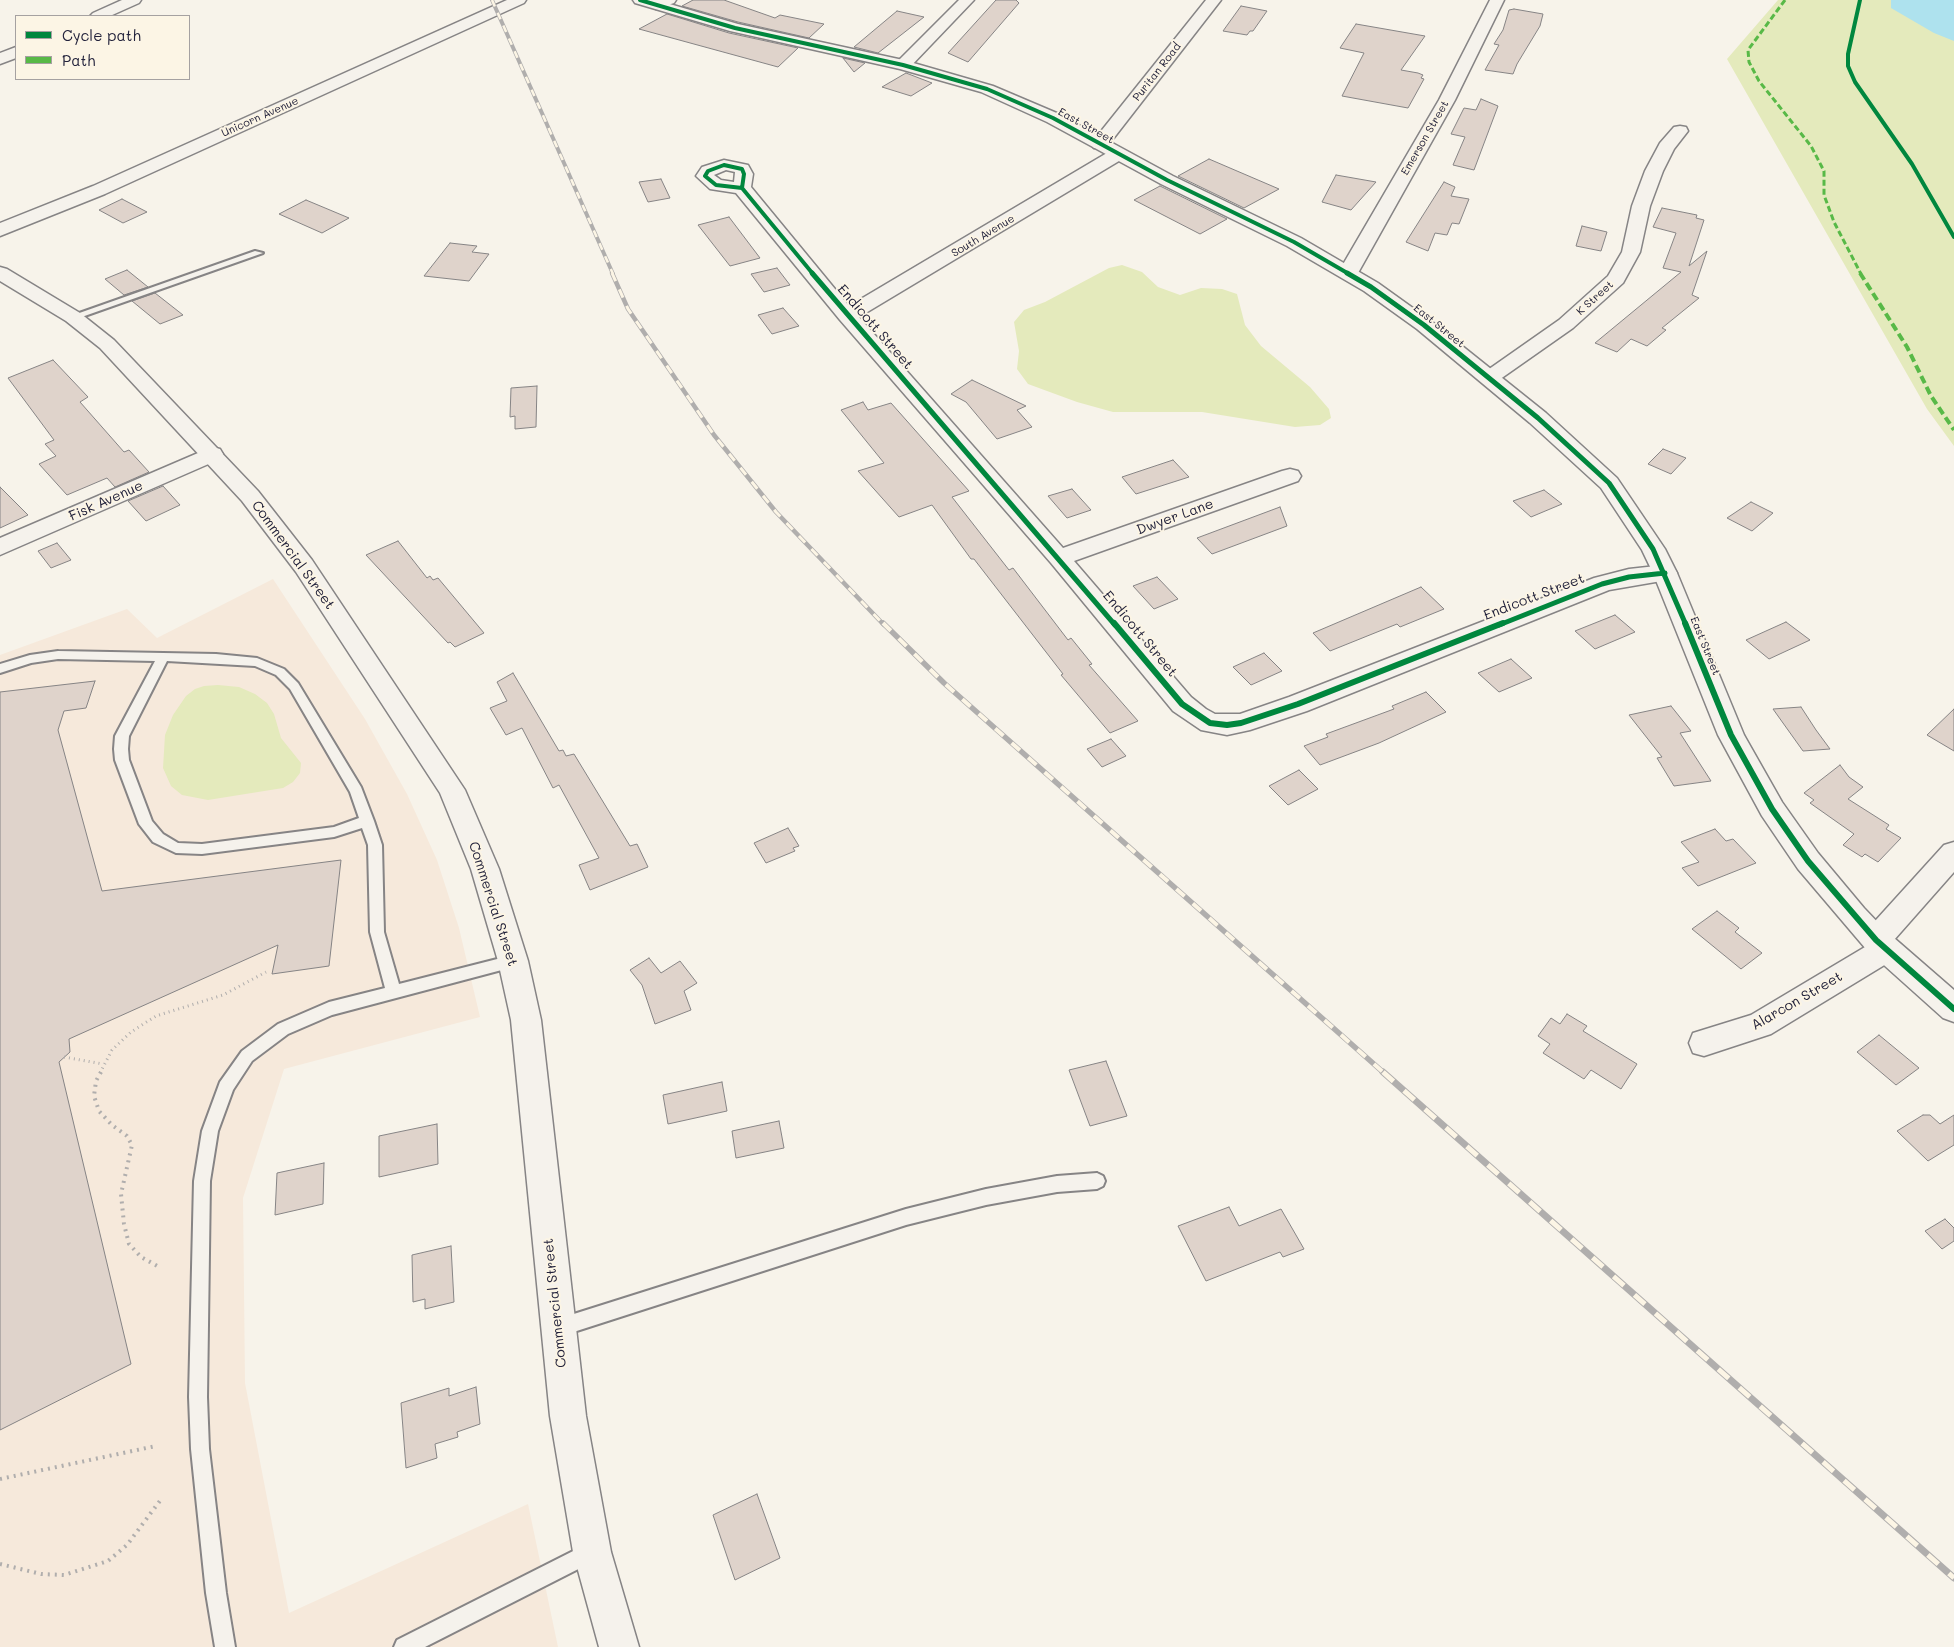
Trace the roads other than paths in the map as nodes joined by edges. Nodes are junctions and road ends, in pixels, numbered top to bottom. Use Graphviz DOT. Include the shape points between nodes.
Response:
graph roads {
  1 [pos="134,0"];
  2 [pos="519,0"];
  3 [pos="967,0"];
  4 [pos="1214,0"];
  5 [pos="1497,0"];
  6 [pos="655,2"];
  7 [pos="100,15"];
  8 [pos="15,52"];
  9 [pos="0,59"];
  10 [pos="903,65"];
  11 [pos="1680,131"];
  12 [pos="1100,144"];
  13 [pos="1118,154"];
  14 [pos="742,188"];
  15 [pos="0,230"];
  16 [pos="258,253"];
  17 [pos="0,273"];
  18 [pos="1348,273"];
  19 [pos="847,316"];
  20 [pos="73,317"];
  21 [pos="1489,378"];
  22 [pos="212,454"];
  23 [pos="1290,476"];
  24 [pos="0,547"];
  25 [pos="1059,558"];
  26 [pos="1665,573"];
  27 [pos="163,657"];
  28 [pos="0,669"];
  29 [pos="368,821"];
  30 [pos="1954,852"];
  31 [pos="1881,944"];
  32 [pos="512,961"];
  33 [pos="394,992"];
  34 [pos="1954,1008"];
  35 [pos="1704,1043"];
  36 [pos="1097,1181"];
  37 [pos="558,1328"];
  38 [pos="592,1552"];
  39 [pos="225,1647"];
  40 [pos="404,1647"];
  41 [pos="619,1647"];
  1 -- 7 [label="street"];
  2 -- 15 [label="street, Unicorn Avenue" via="99,190"];
  3 -- 10 [label="street"];
  4 -- 12 [label="street, Puritan Road"];
  5 -- 18 [label="street, Emerson Street" via="1447,100"];
  6 -- 10 [label="street, East Street" via="784,41"];
  8 -- 9 [label="street"];
  10 -- 12 [label="street, East Street" via="987,89 1053,118"];
  11 -- 21 [label="street, K Street" via="1666,147 1654,171 1631,252 1616,279 1566,324"];
  12 -- 13 [label="street, East Street"];
  13 -- 18 [label="street, East Street" via="1294,242"];
  13 -- 19 [label="street, South Avenue"];
  14 -- 19 [label="street, Endicott Street"];
  16 -- 20 [label="lane"];
  17 -- 20 [label="street, Commercial Street"];
  18 -- 21 [label="street, East Street" via="1424,325"];
  19 -- 25 [label="street, Endicott Street"];
  20 -- 22 [label="street, Commercial Street" via="107,344"];
  21 -- 26 [label="street, East Street" via="1609,483 1654,549"];
  22 -- 24 [label="street, Fisk Avenue"];
  22 -- 32 [label="street, Commercial Street" via="250,496 304,566 452,790 485,869"];
  23 -- 25 [label="street, Dwyer Lane"];
  25 -- 26 [label="street, Endicott Street" via="1182,704 1210,723 1227,725 1298,704 1602,584"];
  26 -- 31 [label="street, East Street" via="1731,735 1750,772 1808,861"];
  27 -- 28 [label="lane" via="58,655 30,659"];
  27 -- 29 [label="lane" via="257,662 280,672 294,686 323,734 356,790"];
  27 -- 29 [label="lane" via="122,736 121,749 122,760 146,824 158,838 176,848 202,849 334,832"];
  29 -- 33 [label="lane" via="375,845 378,932"];
  30 -- 31 [label="street, Alarcon Street"];
  31 -- 34 [label="street, East Street"];
  31 -- 35 [label="street, Alarcon Street" via="1760,1025"];
  32 -- 33 [label="lane"];
  32 -- 37 [label="street, Commercial Street" via="526,1020"];
  33 -- 39 [label="lane" via="329,1009 283,1029 247,1056 226,1086 210,1131 202,1181 198,1397 200,1449"];
  36 -- 37 [label="lane" via="986,1196 906,1217"];
  37 -- 38 [label="street, Commercial Street" via="568,1416"];
  38 -- 40 [label="lane"];
  38 -- 41 [label="street, Commercial Street"];
}
